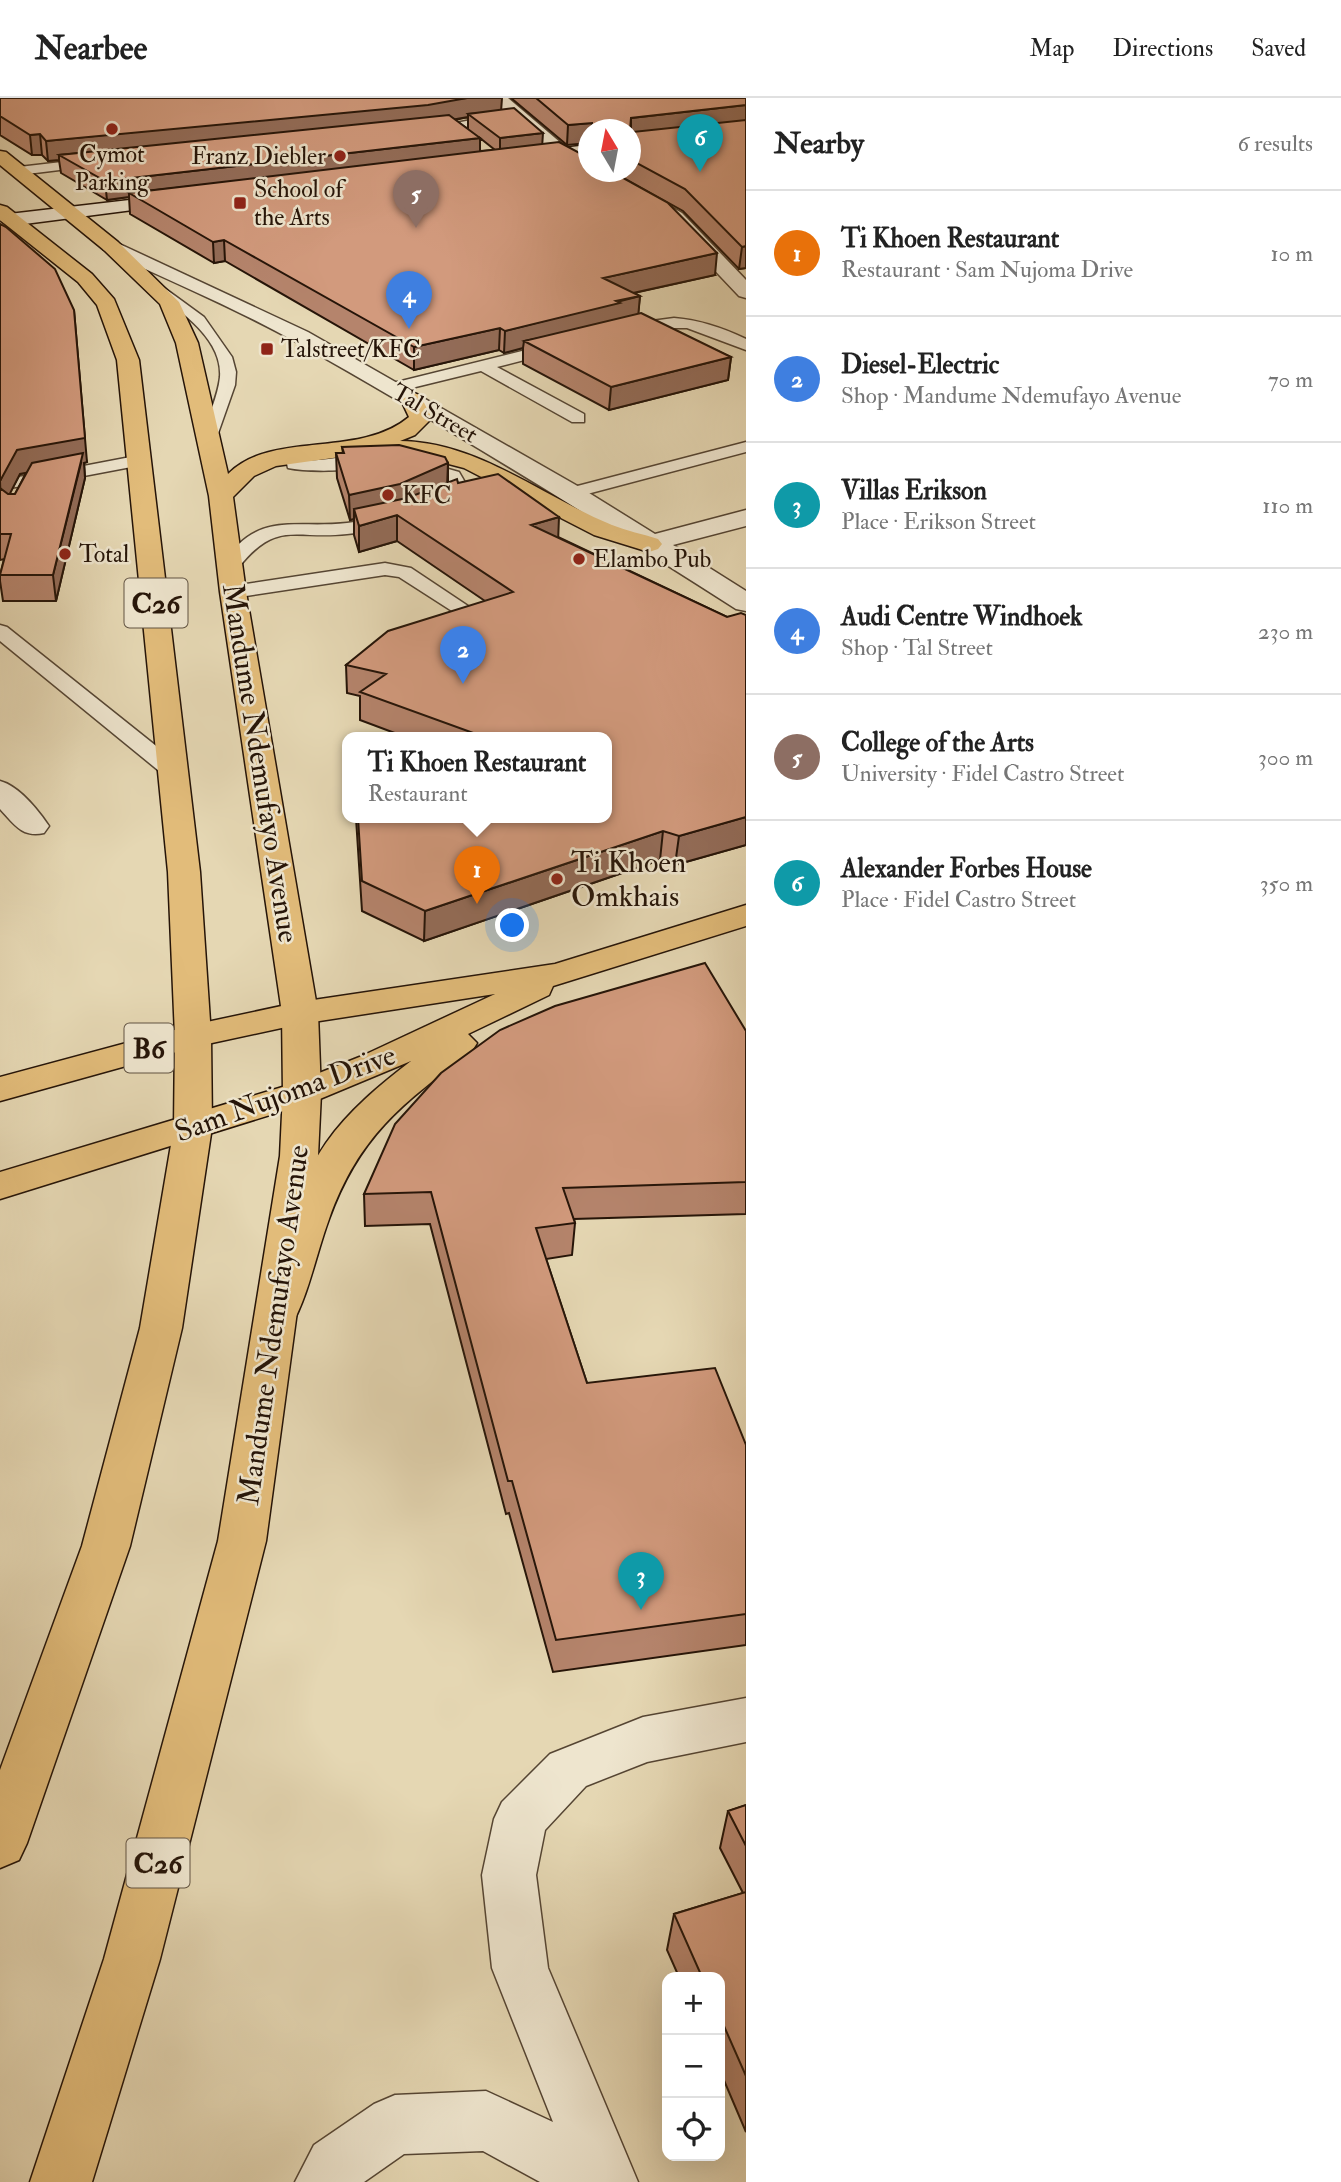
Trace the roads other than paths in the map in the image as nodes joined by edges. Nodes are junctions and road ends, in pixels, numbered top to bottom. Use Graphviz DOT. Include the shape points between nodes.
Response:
graph roads {
  1 [pos="498,98"];
  2 [pos="518,116"];
  3 [pos="452,126"];
  4 [pos="407,132"];
  5 [pos="470,140"];
  6 [pos="578,151"];
  7 [pos="562,153"];
  8 [pos="0,156"];
  9 [pos="510,159"];
  10 [pos="111,160"];
  11 [pos="578,161"];
  12 [pos="19,171"];
  13 [pos="614,182"];
  14 [pos="204,196"];
  15 [pos="68,212"];
  16 [pos="3,217"];
  17 [pos="111,246"];
  18 [pos="141,274"];
  19 [pos="746,292"];
  20 [pos="608,335"];
  21 [pos="570,344"];
  22 [pos="746,345"];
  23 [pos="482,365"];
  24 [pos="391,388"];
  25 [pos="412,400"];
  26 [pos="578,418"];
  27 [pos="210,435"];
  28 [pos="361,447"];
  29 [pos="746,447"];
  30 [pos="294,455"];
  31 [pos="141,460"];
  32 [pos="26,481"];
  33 [pos="0,484"];
  34 [pos="572,493"];
  35 [pos="221,496"];
  36 [pos="17,502"];
  37 [pos="746,518"];
  38 [pos="649,544"];
  39 [pos="232,578"];
  40 [pos="746,603"];
  41 [pos="473,616"];
  42 [pos="0,631"];
  43 [pos="172,770"];
  44 [pos="0,790"];
  45 [pos="33,827"];
  46 [pos="746,915"];
  47 [pos="559,974"];
  48 [pos="516,1000"];
  49 [pos="300,1013"];
  50 [pos="193,1036"];
  51 [pos="0,1089"];
  52 [pos="302,1093"];
  53 [pos="193,1127"];
  54 [pos="0,1186"];
  55 [pos="276,1315"];
  56 [pos="746,1720"];
  57 [pos="0,1843"];
  58 [pos="61,2182"];
  59 [pos="327,2182"];
  60 [pos="589,2182"];
  61 [pos="607,2182"];
  1 -- 2 [label="street"];
  2 -- 3 [label="lane"];
  2 -- 7 [label="street"];
  3 -- 4 [label="lane"];
  3 -- 5 [label="lane"];
  6 -- 7 [label="street"];
  7 -- 9 [label="street"];
  7 -- 11 [label="street"];
  8 -- 12 [label="main road, Mandume Ndemufayo Avenue / C26"];
  10 -- 12 [label="lane"];
  12 -- 15 [label="main road, Mandume Ndemufayo Avenue / C26"];
  13 -- 19 [label="street" via="675,217"];
  14 -- 15 [label="street"];
  15 -- 16 [label="street"];
  15 -- 17 [label="main road, Mandume Ndemufayo Avenue / C26"];
  16 -- 31 [label="main road, C26" via="85,278 107,303 128,360"];
  17 -- 18 [label="main road, Mandume Ndemufayo Avenue / C26"];
  17 -- 24 [label="street, Tal Street" via="235,303"];
  18 -- 27 [label="main road, Mandume Ndemufayo Avenue / C26" via="169,302 187,343"];
  18 -- 27 [label="lane" via="201,321 218,345 228,374"];
  20 -- 22 [label="lane" via="685,321 710,327"];
  21 -- 23 [label="lane"];
  23 -- 24 [label="lane"];
  23 -- 26 [label="lane"];
  24 -- 25 [label="street, Tal Street"];
  25 -- 28 [label="main road" via="421,418 407,430"];
  25 -- 34 [label="street, Tal Street"];
  27 -- 35 [label="main road, Mandume Ndemufayo Avenue / C26"];
  28 -- 30 [label="main road"];
  28 -- 38 [label="main road" via="415,449 472,463 603,530"];
  29 -- 34 [label="lane"];
  30 -- 35 [label="main road" via="245,471"];
  30 -- 39 [label="lane" via="294,464 314,467 362,459 418,464 453,476 461,491 441,503 349,529 279,528 257,535 241,549"];
  31 -- 32 [label="lane"];
  31 -- 43 [label="main road, C26"];
  32 -- 33 [label="lane"];
  32 -- 36 [label="lane"];
  34 -- 38 [label="street, Tal Street"];
  35 -- 39 [label="main road, Mandume Ndemufayo Avenue / C26"];
  37 -- 38 [label="street"];
  38 -- 40 [label="street, Tal Street"];
  39 -- 41 [label="lane" via="385,569 404,572"];
  39 -- 49 [label="main road, Mandume Ndemufayo Avenue / C26"];
  42 -- 43 [label="lane"];
  43 -- 50 [label="main road, C26" via="184,872"];
  44 -- 45 [label="street"];
  46 -- 47 [label="main road, Sam Nujoma Drive / B6"];
  47 -- 48 [label="main road, Sam Nujoma Drive / B6"];
  47 -- 49 [label="main road, Sam Nujoma Drive / B6"];
  48 -- 52 [label="main road, Sam Nujoma Drive / B6"];
  48 -- 55 [label="main road" via="411,1079 367,1119 330,1168"];
  49 -- 50 [label="main road, Sam Nujoma Drive / B6"];
  49 -- 52 [label="main road, Mandume Ndemufayo Avenue / C26"];
  50 -- 51 [label="main road, Sam Nujoma Drive / B6"];
  50 -- 53 [label="main road, C26"];
  52 -- 53 [label="main road, Sam Nujoma Drive / B6"];
  52 -- 55 [label="main road, Mandume Ndemufayo Avenue / C26" via="299,1156"];
  53 -- 54 [label="main road, Sam Nujoma Drive / B6"];
  53 -- 57 [label="main road, C26" via="161,1328 106,1546"];
  55 -- 58 [label="main road, Mandume Ndemufayo Avenue / C26" via="242,1541 132,1959"];
  56 -- 61 [label="street" via="643,1741 568,1770 521,1819 509,1875 520,1968"];
  59 -- 60 [label="street" via="335,2166 395,2125 486,2121 552,2153"];
}
